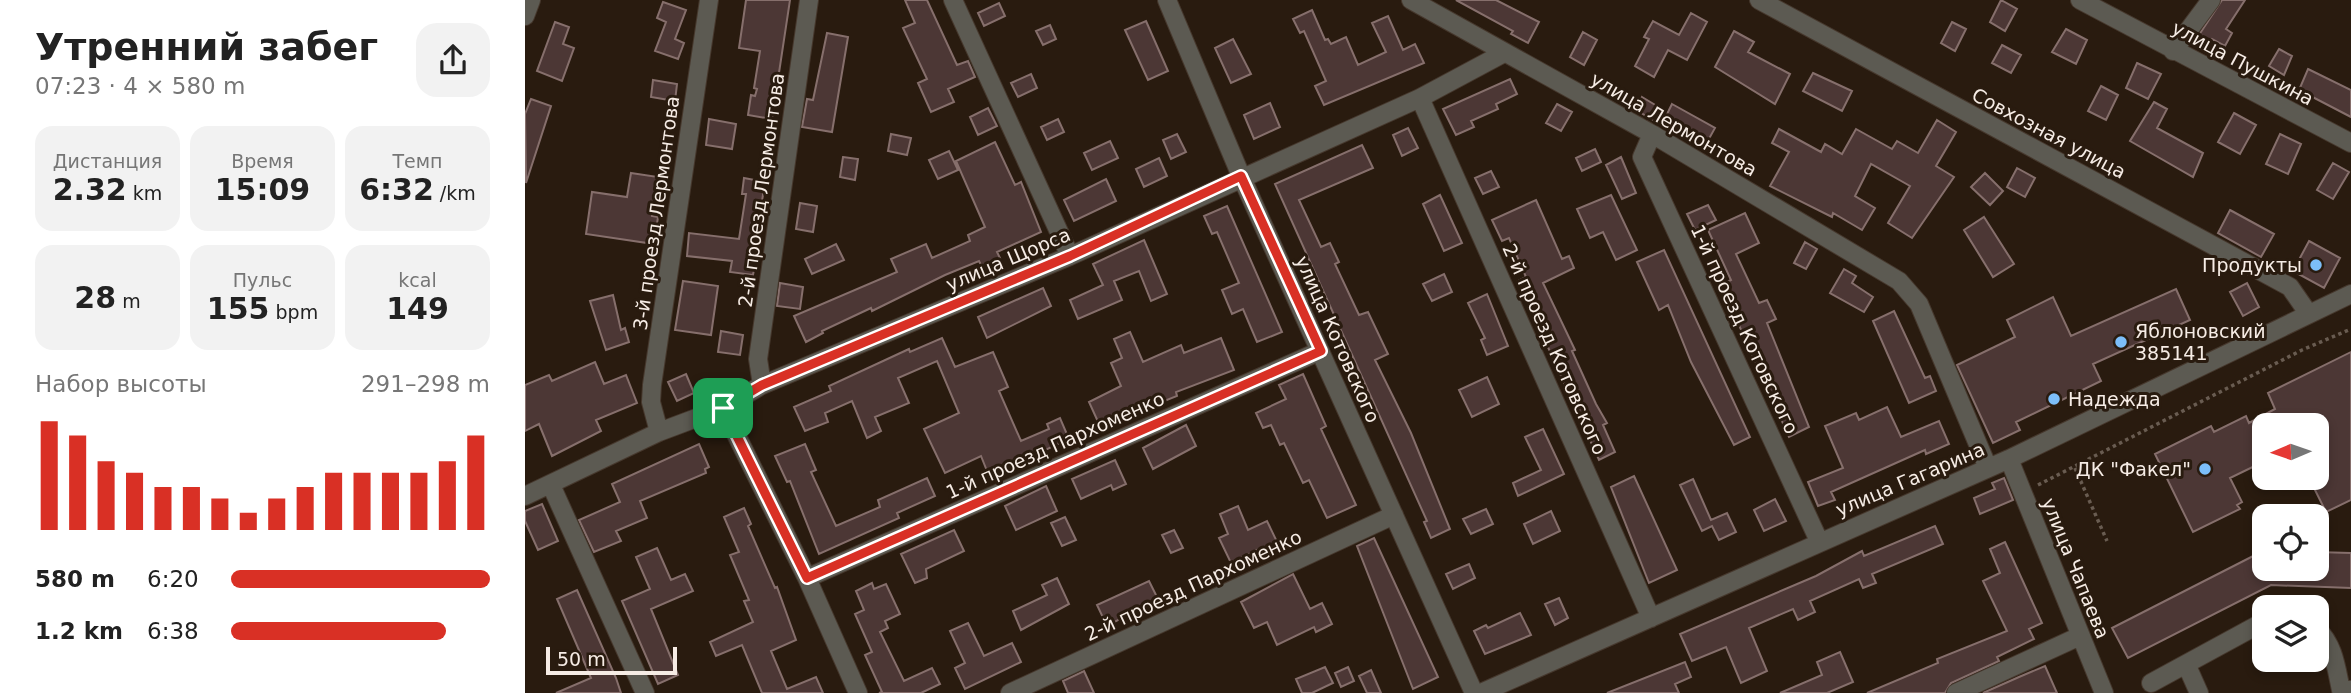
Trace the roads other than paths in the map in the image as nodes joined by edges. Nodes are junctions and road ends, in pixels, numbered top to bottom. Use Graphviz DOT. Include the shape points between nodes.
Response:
graph roads {
  1 [pos="531,0"];
  2 [pos="709,0"];
  3 [pos="809,0"];
  4 [pos="953,0"];
  5 [pos="1167,0"];
  6 [pos="1411,0"];
  7 [pos="1759,0"];
  8 [pos="2080,0"];
  9 [pos="2211,0"];
  10 [pos="525,16"];
  11 [pos="2173,51"];
  12 [pos="1504,53"];
  13 [pos="1420,98"];
  14 [pos="1652,134"];
  15 [pos="2351,143"];
  16 [pos="1241,176"];
  17 [pos="1070,256"];
  18 [pos="2351,293"];
  19 [pos="2308,313"];
  20 [pos="1321,351"];
  21 [pos="762,385"];
  22 [pos="723,408"];
  23 [pos="659,432"];
  24 [pos="2009,459"];
  25 [pos="1988,468"];
  26 [pos="551,485"];
  27 [pos="525,496"];
  28 [pos="1394,515"];
  29 [pos="1819,541"];
  30 [pos="807,578"];
  31 [pos="1651,618"];
  32 [pos="2252,628"];
  33 [pos="2080,636"];
  34 [pos="2329,644"];
  35 [pos="2187,666"];
  36 [pos="2151,683"];
  37 [pos="2344,691"];
  38 [pos="645,693"];
  39 [pos="857,693"];
  40 [pos="1010,693"];
  41 [pos="1474,693"];
  42 [pos="1481,693"];
  43 [pos="1956,693"];
  44 [pos="2104,693"];
  45 [pos="2199,693"];
  1 -- 10 [label="street"];
  2 -- 23 [label="street, 3-й проезд Лермонтова" via="652,385"];
  3 -- 21 [label="street, 2-й проезд Лермонтова" via="758,359"];
  4 -- 17 [label="street"];
  5 -- 16 [label="street, улица Котовского"];
  6 -- 12 [label="street, улица Лермонтова"];
  7 -- 19 [label="street, Совхозная улица" via="2290,287"];
  8 -- 11 [label="street, улица Пушкина"];
  9 -- 11 [label="street"];
  11 -- 15 [label="street, улица Пушкина"];
  12 -- 13 [label="street, улица Щорса"];
  12 -- 14 [label="street, улица Лермонтова"];
  13 -- 16 [label="street, улица Щорса"];
  13 -- 31 [label="street, 2-й проезд Котовского"];
  14 -- 25 [label="street, улица Лермонтова" via="1912,291"];
  14 -- 29 [label="street, 1-й проезд Котовского" via="1642,157"];
  16 -- 17 [label="street, улица Щорса"];
  16 -- 20 [label="street, улица Котовского"];
  17 -- 21 [label="street, улица Щорса"];
  18 -- 19 [label="street, улица Гагарина"];
  19 -- 24 [label="street, улица Гагарина"];
  20 -- 28 [label="street, улица Котовского"];
  20 -- 30 [label="street, 1-й проезд Пархоменко"];
  21 -- 22 [label="street, улица Щорса"];
  22 -- 23 [label="street, улица Щорса"];
  22 -- 30 [label="street"];
  23 -- 26 [label="street, улица Щорса"];
  24 -- 25 [label="street, улица Гагарина"];
  24 -- 33 [label="street, улица Чапаева"];
  25 -- 29 [label="street, улица Гагарина"];
  26 -- 27 [label="street, улица Щорса"];
  26 -- 38 [label="street"];
  28 -- 40 [label="street, 2-й проезд Пархоменко"];
  28 -- 41 [label="street, улица Котовского"];
  29 -- 31 [label="street, улица Гагарина"];
  30 -- 39 [label="street"];
  31 -- 42 [label="street, улица Гагарина"];
  32 -- 35 [label="street"];
  33 -- 43 [label="street"];
  33 -- 44 [label="street, улица Чапаева"];
  34 -- 37 [label="street"];
  35 -- 36 [label="street"];
  35 -- 45 [label="street"];
}
